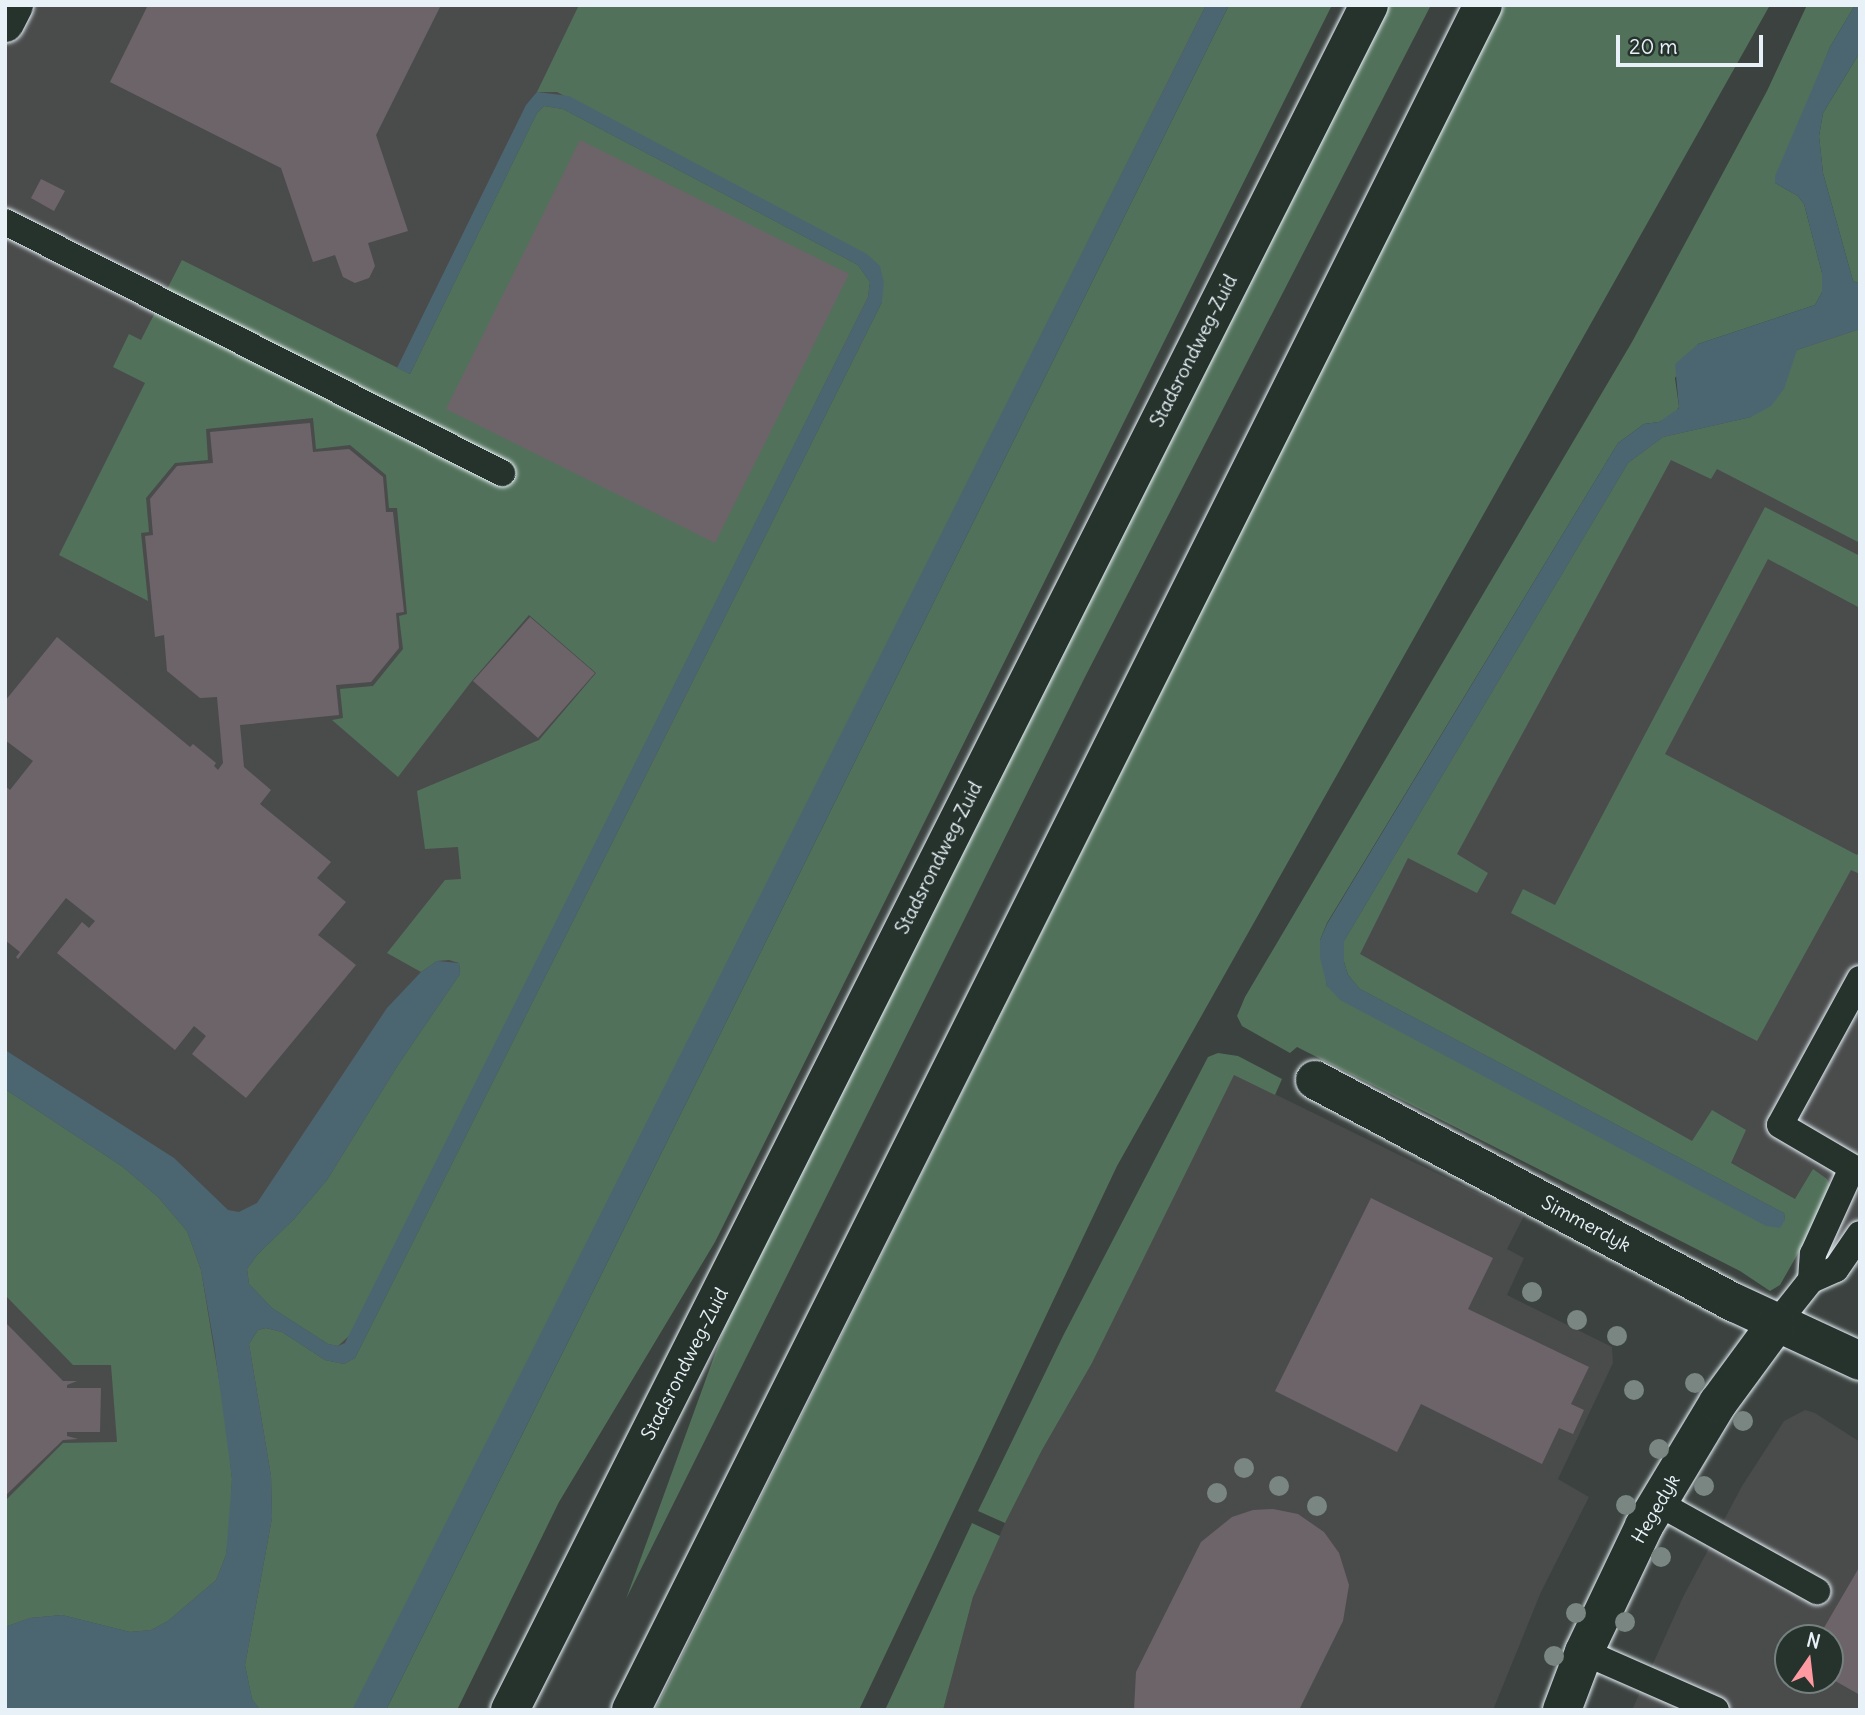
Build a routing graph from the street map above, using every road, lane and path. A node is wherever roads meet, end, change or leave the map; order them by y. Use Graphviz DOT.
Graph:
graph roads {
  1 [pos="14,5"];
  2 [pos="1368,5"];
  3 [pos="1483,5"];
  4 [pos="5,23"];
  5 [pos="5,222"];
  6 [pos="502,473"];
  7 [pos="1860,979"];
  8 [pos="1315,1080"];
  9 [pos="1856,1170"];
  10 [pos="1860,1234"];
  11 [pos="1811,1280"];
  12 [pos="1776,1324"];
  13 [pos="1860,1361"];
  14 [pos="1658,1503"];
  15 [pos="1817,1591"];
  16 [pos="1584,1652"];
  17 [pos="510,1710"];
  18 [pos="631,1710"];
  19 [pos="1562,1710"];
  20 [pos="1716,1710"];
  1 -- 4 [label="main road"];
  2 -- 17 [label="main road, Stadsrondweg-Zuid"];
  3 -- 18 [label="main road"];
  5 -- 6 [label="lane"];
  7 -- 9 [label="lane"];
  8 -- 12 [label="main road, Simmerdyk"];
  9 -- 11 [label="lane"];
  10 -- 11 [label="lane"];
  11 -- 12 [label="lane"];
  12 -- 13 [label="main road, Simmerdyk"];
  12 -- 14 [label="main road, Hegedyk"];
  14 -- 15 [label="lane"];
  14 -- 16 [label="main road, Hegedyk"];
  16 -- 19 [label="main road, Hegedyk"];
  16 -- 20 [label="lane"];
}
